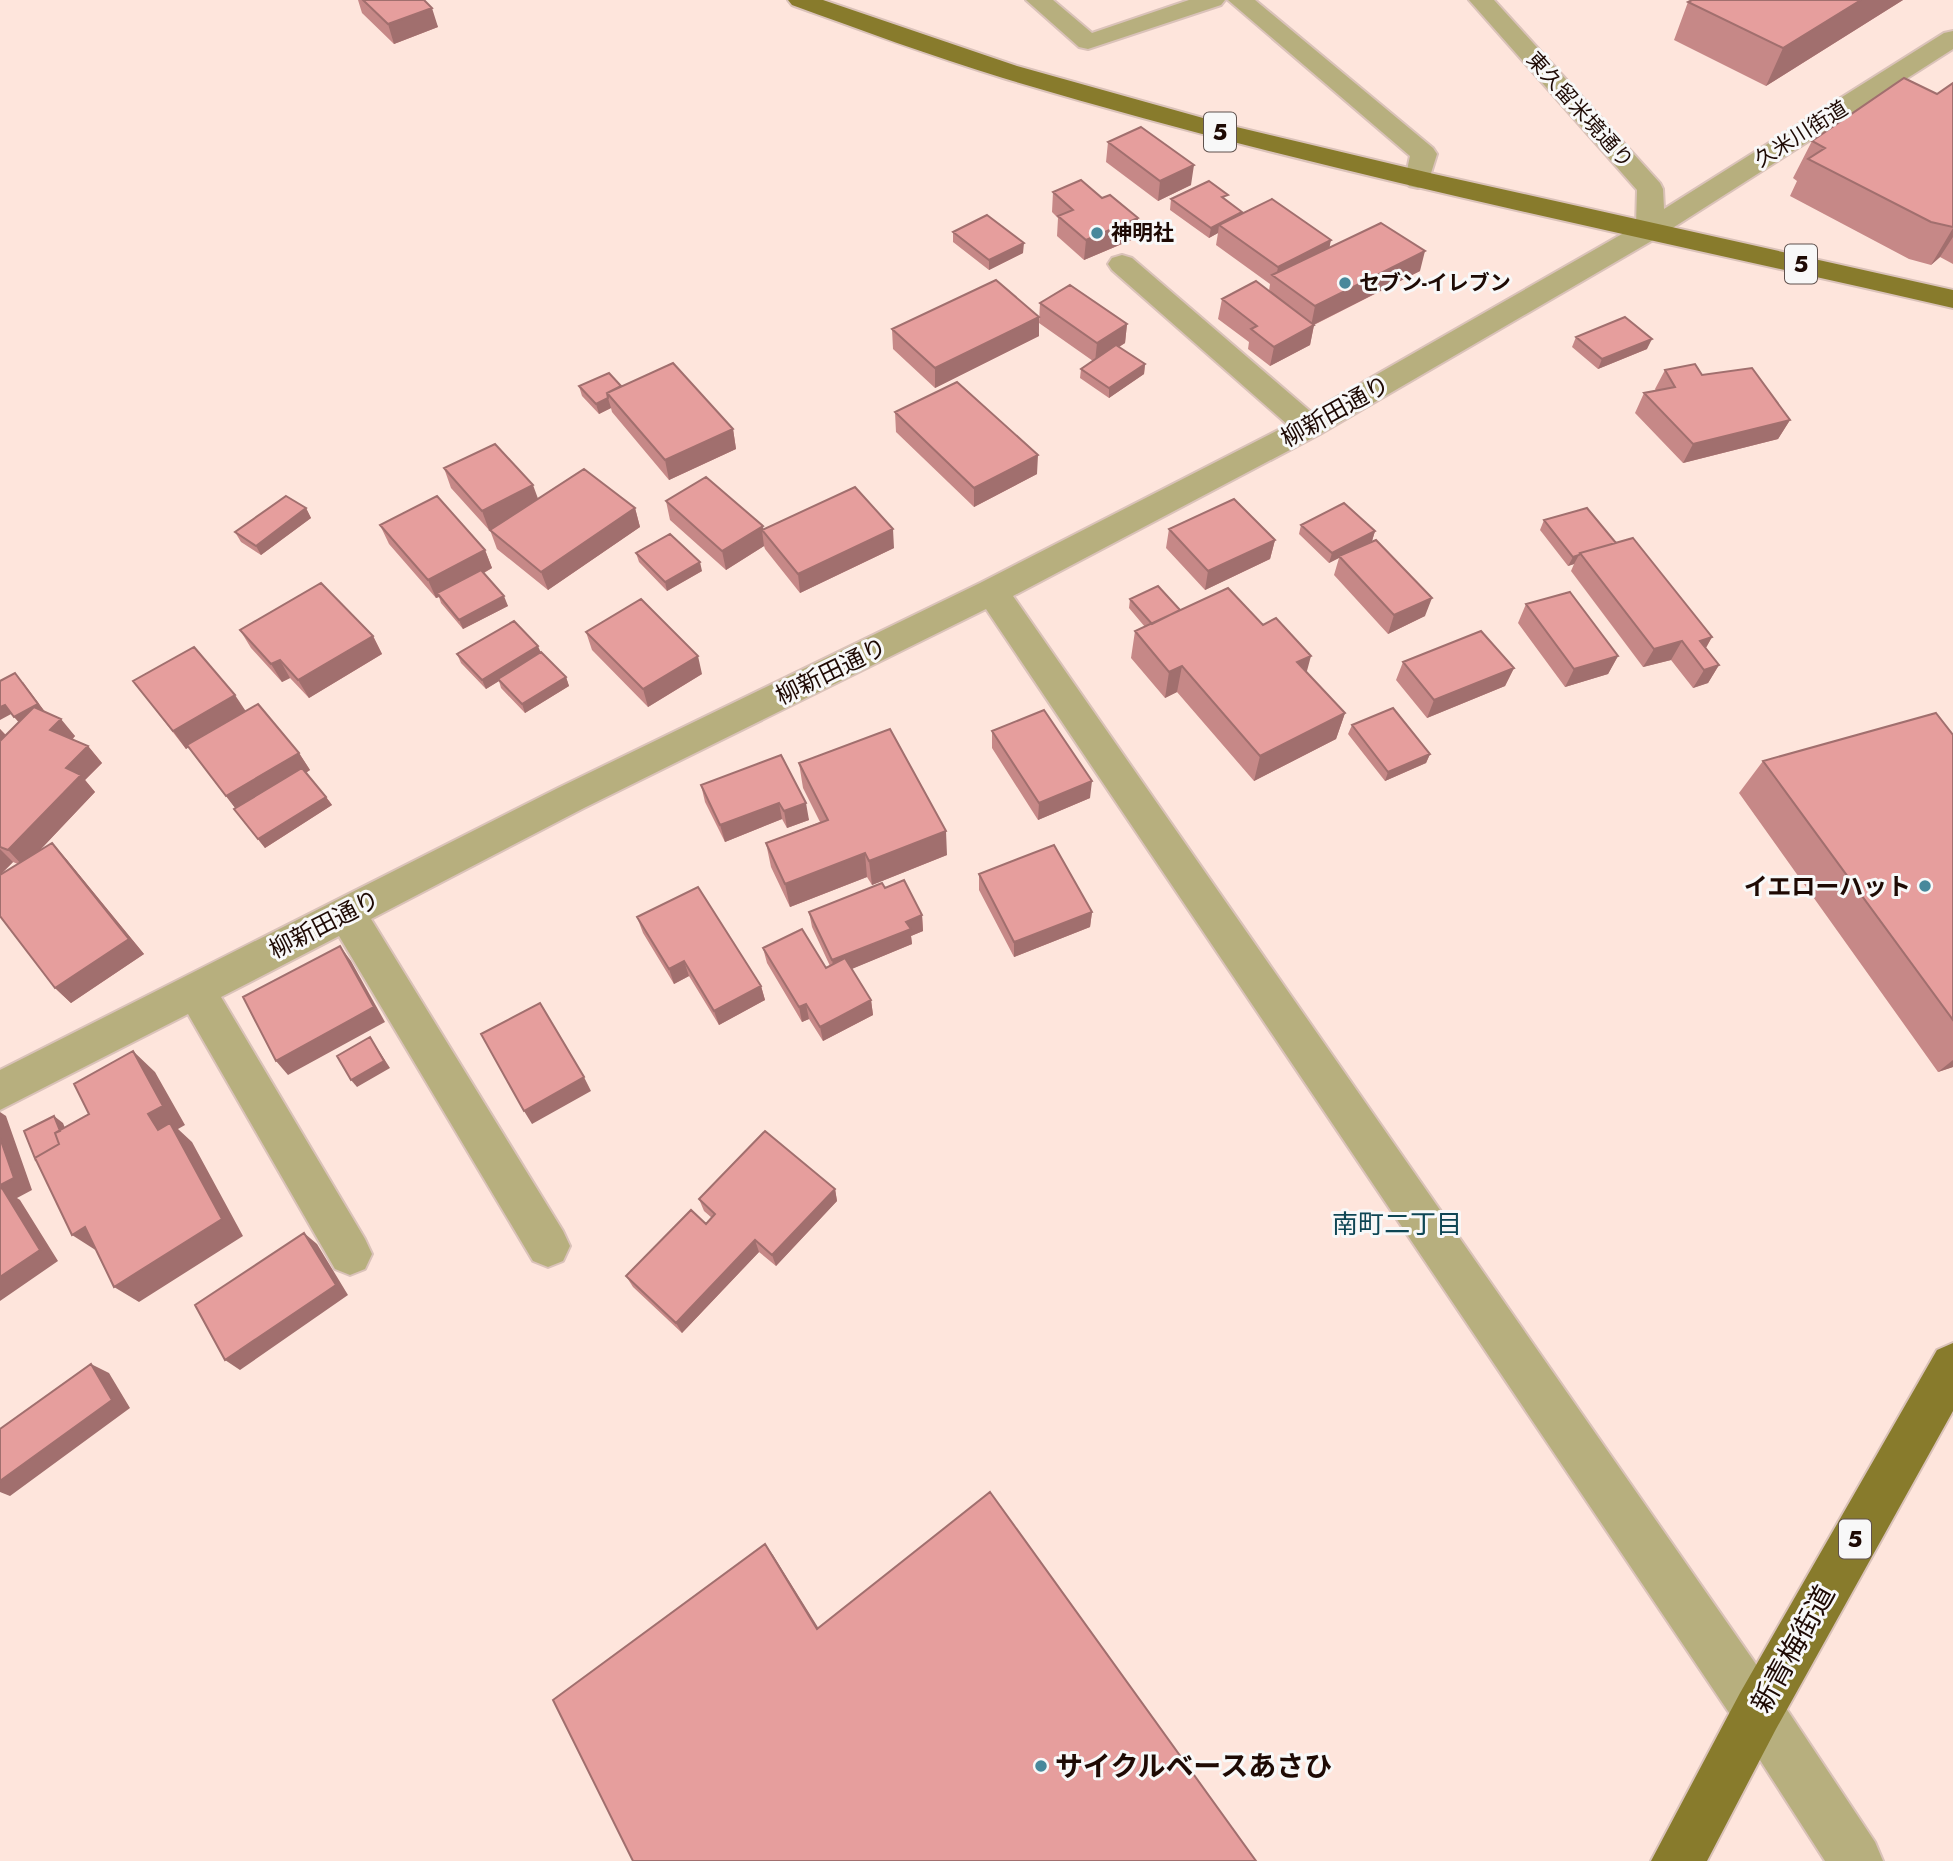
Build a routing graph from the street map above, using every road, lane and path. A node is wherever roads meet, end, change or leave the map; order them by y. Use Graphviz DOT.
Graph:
graph roads {
  1 [pos="800,0"];
  2 [pos="1038,0"];
  3 [pos="1240,0"];
  4 [pos="1482,0"];
  5 [pos="1200,2"];
  6 [pos="1953,38"];
  7 [pos="1418,180"];
  8 [pos="1650,230"];
  9 [pos="1122,264"];
  10 [pos="1953,299"];
  11 [pos="1309,427"];
  12 [pos="992,592"];
  13 [pos="346,913"];
  14 [pos="195,990"];
  15 [pos="0,1091"];
  16 [pos="548,1246"];
  17 [pos="350,1254"];
  18 [pos="1953,1366"];
  19 [pos="1758,1711"];
  20 [pos="1678,1861"];
  21 [pos="1856,1861"];
  1 -- 7 [label="main road, 5"];
  2 -- 5 [label="street"];
  3 -- 7 [label="street"];
  4 -- 8 [label="street, 東久留米境通り"];
  6 -- 8 [label="street, 久米川街道"];
  7 -- 8 [label="main road, 5"];
  8 -- 10 [label="main road, 5"];
  8 -- 11 [label="street, 柳新田通り"];
  9 -- 11 [label="street"];
  11 -- 12 [label="street, 柳新田通り"];
  12 -- 13 [label="street, 柳新田通り"];
  12 -- 19 [label="street"];
  13 -- 14 [label="street, 柳新田通り"];
  13 -- 16 [label="street"];
  14 -- 15 [label="street, 柳新田通り"];
  14 -- 17 [label="street"];
  18 -- 19 [label="main road, 新青梅街道 / 5"];
  19 -- 20 [label="main road, 新青梅街道 / 5"];
  19 -- 21 [label="street"];
}
